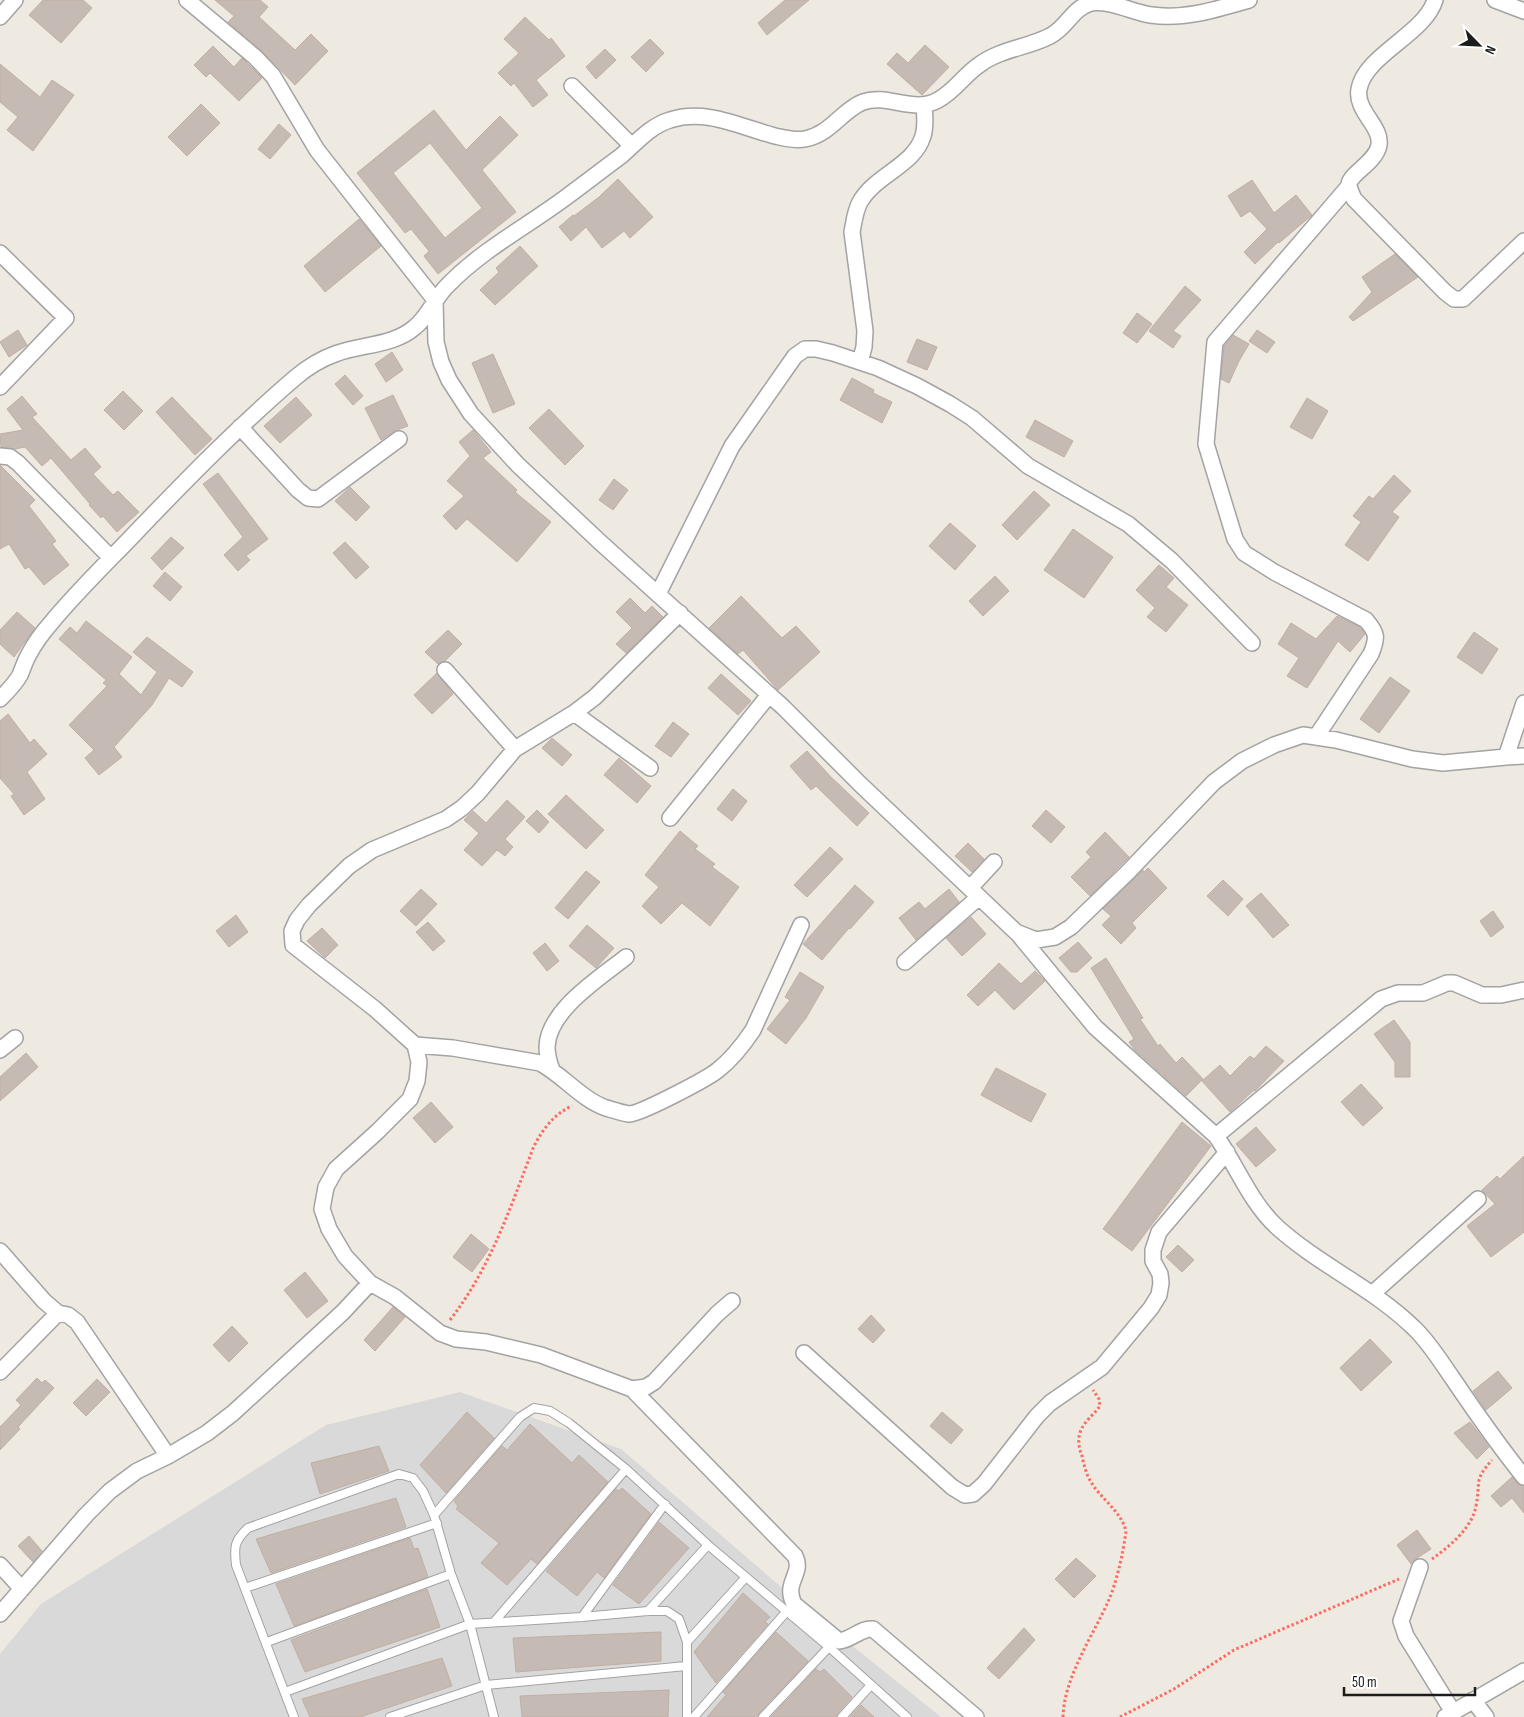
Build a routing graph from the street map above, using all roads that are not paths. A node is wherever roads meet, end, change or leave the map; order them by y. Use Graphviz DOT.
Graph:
graph roads {
  1 [pos="15,0"];
  2 [pos="187,0"];
  3 [pos="1249,0"];
  4 [pos="1435,0"];
  5 [pos="1495,0"];
  6 [pos="1091,1"];
  7 [pos="1524,11"];
  8 [pos="0,17"];
  9 [pos="572,86"];
  10 [pos="924,105"];
  11 [pos="632,146"];
  12 [pos="1349,186"];
  13 [pos="1524,241"];
  14 [pos="0,253"];
  15 [pos="435,300"];
  16 [pos="860,362"];
  17 [pos="0,387"];
  18 [pos="240,427"];
  19 [pos="399,439"];
  20 [pos="0,456"];
  21 [pos="110,557"];
  22 [pos="658,594"];
  23 [pos="680,613"];
  24 [pos="1252,643"];
  25 [pos="445,670"];
  26 [pos="769,694"];
  27 [pos="0,699"];
  28 [pos="1524,703"];
  29 [pos="574,713"];
  30 [pos="1316,737"];
  31 [pos="515,749"];
  32 [pos="1506,756"];
  33 [pos="1524,756"];
  34 [pos="650,768"];
  35 [pos="670,818"];
  36 [pos="994,862"];
  37 [pos="974,892"];
  38 [pos="801,925"];
  39 [pos="1016,932"];
  40 [pos="626,957"];
  41 [pos="905,962"];
  42 [pos="1524,990"];
  43 [pos="15,1038"];
  44 [pos="415,1045"];
  45 [pos="0,1050"];
  46 [pos="552,1070"];
  47 [pos="1216,1136"];
  48 [pos="1227,1152"];
  49 [pos="1478,1199"];
  50 [pos="0,1251"];
  51 [pos="370,1282"];
  52 [pos="1372,1294"];
  53 [pos="732,1301"];
  54 [pos="58,1313"];
  55 [pos="804,1353"];
  56 [pos="0,1372"];
  57 [pos="632,1389"];
  58 [pos="168,1456"];
  59 [pos="626,1469"];
  60 [pos="1524,1478"];
  61 [pos="665,1504"];
  62 [pos="435,1519"];
  63 [pos="708,1544"];
  64 [pos="0,1565"];
  65 [pos="1420,1567"];
  66 [pos="451,1574"];
  67 [pos="746,1577"];
  68 [pos="246,1588"];
  69 [pos="22,1589"];
  70 [pos="648,1611"];
  71 [pos="787,1611"];
  72 [pos="0,1614"];
  73 [pos="582,1617"];
  74 [pos="494,1622"];
  75 [pos="470,1624"];
  76 [pos="267,1642"];
  77 [pos="687,1642"];
  78 [pos="829,1647"];
  79 [pos="686,1666"];
  80 [pos="1524,1671"];
  81 [pos="486,1685"];
  82 [pos="871,1685"];
  83 [pos="285,1692"];
  84 [pos="1473,1700"];
  85 [pos="1449,1714"];
  86 [pos="294,1717"];
  87 [pos="390,1717"];
  88 [pos="494,1717"];
  89 [pos="687,1717"];
  90 [pos="694,1717"];
  91 [pos="763,1717"];
  92 [pos="842,1717"];
  93 [pos="907,1717"];
  94 [pos="976,1717"];
  95 [pos="1486,1717"];
  1 -- 8 [label="street"];
  2 -- 15 [label="street"];
  3 -- 6 [label="street"];
  4 -- 12 [label="street"];
  5 -- 7 [label="street"];
  6 -- 10 [label="street"];
  9 -- 11 [label="street"];
  10 -- 11 [label="street"];
  10 -- 16 [label="street"];
  11 -- 15 [label="street"];
  12 -- 13 [label="street"];
  12 -- 30 [label="street"];
  14 -- 17 [label="street"];
  15 -- 18 [label="street"];
  15 -- 22 [label="street"];
  16 -- 22 [label="street"];
  16 -- 24 [label="street"];
  18 -- 19 [label="street"];
  18 -- 21 [label="street"];
  20 -- 21 [label="street"];
  21 -- 27 [label="street"];
  22 -- 23 [label="street"];
  23 -- 26 [label="street"];
  23 -- 29 [label="street"];
  25 -- 31 [label="street"];
  26 -- 35 [label="street"];
  26 -- 37 [label="street"];
  28 -- 32 [label="street"];
  29 -- 31 [label="street"];
  29 -- 34 [label="street"];
  30 -- 32 [label="street"];
  30 -- 39 [label="street"];
  31 -- 44 [label="street"];
  32 -- 33 [label="street"];
  36 -- 37 [label="street"];
  37 -- 39 [label="street"];
  37 -- 41 [label="street"];
  38 -- 46 [label="street"];
  39 -- 47 [label="street"];
  40 -- 46 [label="street"];
  42 -- 47 [label="street"];
  43 -- 45 [label="street"];
  44 -- 46 [label="street"];
  44 -- 51 [label="street"];
  47 -- 48 [label="street"];
  48 -- 52 [label="street"];
  48 -- 55 [label="street"];
  49 -- 52 [label="street"];
  50 -- 54 [label="street"];
  51 -- 57 [label="street"];
  51 -- 58 [label="street"];
  52 -- 60 [label="street"];
  53 -- 57 [label="street"];
  54 -- 56 [label="street"];
  54 -- 58 [label="street"];
  57 -- 94 [label="street"];
  58 -- 69 [label="street"];
  59 -- 61 [label="lane"];
  59 -- 62 [label="lane"];
  59 -- 74 [label="lane"];
  61 -- 63 [label="lane"];
  61 -- 73 [label="lane"];
  62 -- 66 [label="lane"];
  62 -- 68 [label="lane"];
  62 -- 68 [label="lane"];
  63 -- 67 [label="lane"];
  63 -- 70 [label="lane"];
  64 -- 69 [label="street"];
  65 -- 85 [label="street"];
  66 -- 75 [label="lane"];
  66 -- 76 [label="lane"];
  67 -- 71 [label="lane"];
  67 -- 77 [label="lane"];
  68 -- 76 [label="lane"];
  69 -- 72 [label="street"];
  70 -- 73 [label="lane"];
  70 -- 77 [label="lane"];
  71 -- 78 [label="lane"];
  71 -- 90 [label="lane"];
  73 -- 74 [label="lane"];
  74 -- 75 [label="lane"];
  75 -- 81 [label="lane"];
  75 -- 83 [label="lane"];
  76 -- 83 [label="lane"];
  77 -- 79 [label="lane"];
  78 -- 82 [label="lane"];
  78 -- 91 [label="lane"];
  79 -- 81 [label="lane"];
  79 -- 89 [label="lane"];
  80 -- 84 [label="street"];
  81 -- 87 [label="lane"];
  81 -- 88 [label="lane"];
  82 -- 92 [label="lane"];
  82 -- 93 [label="lane"];
  83 -- 86 [label="lane"];
  84 -- 85 [label="street"];
  84 -- 95 [label="street"];
}
